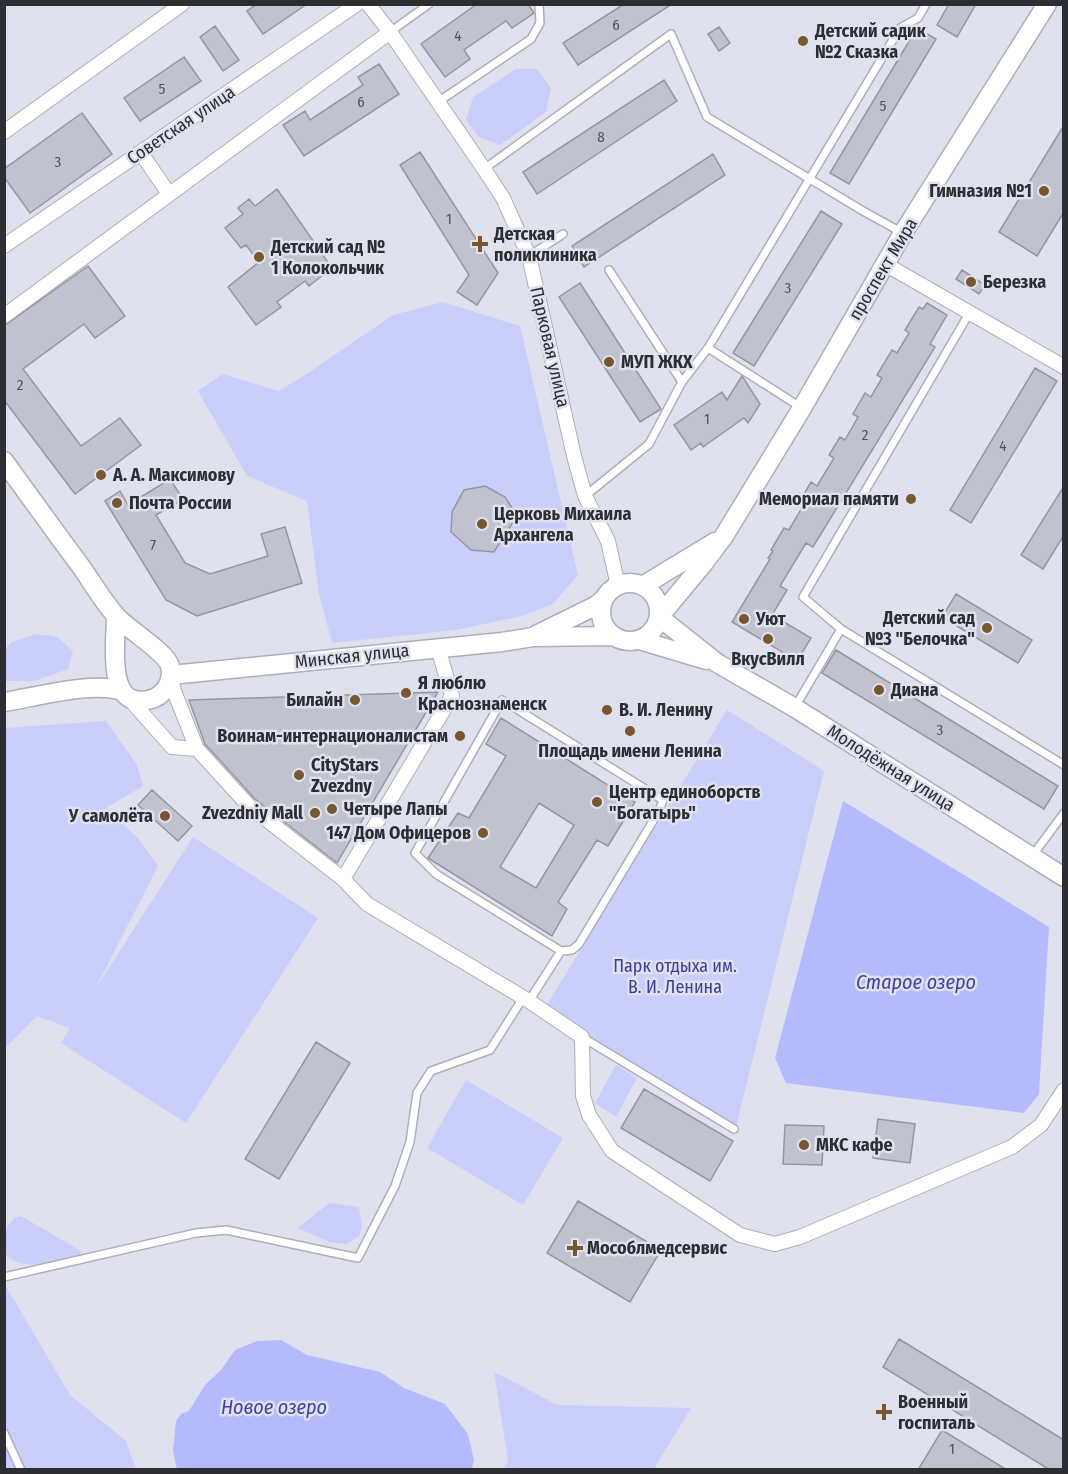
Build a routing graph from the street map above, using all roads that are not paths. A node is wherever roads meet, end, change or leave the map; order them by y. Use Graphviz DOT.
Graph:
graph roads {
  1 [pos="182,4"];
  2 [pos="357,4"];
  3 [pos="368,4"];
  4 [pos="429,4"];
  5 [pos="540,4"];
  6 [pos="926,4"];
  7 [pos="1047,4"];
  8 [pos="390,32"];
  9 [pos="438,102"];
  10 [pos="4,132"];
  11 [pos="141,153"];
  12 [pos="484,169"];
  13 [pos="810,180"];
  14 [pos="169,194"];
  15 [pos="903,233"];
  16 [pos="563,234"];
  17 [pos="4,246"];
  18 [pos="529,256"];
  19 [pos="885,264"];
  20 [pos="609,270"];
  21 [pos="970,312"];
  22 [pos="4,316"];
  23 [pos="708,348"];
  24 [pos="1064,367"];
  25 [pos="682,381"];
  26 [pos="802,408"];
  27 [pos="4,461"];
  28 [pos="585,496"];
  29 [pos="724,536"];
  30 [pos="644,585"];
  31 [pos="618,586"];
  32 [pos="603,600"];
  33 [pos="116,616"];
  34 [pos="659,617"];
  35 [pos="841,629"];
  36 [pos="614,636"];
  37 [pos="533,637"];
  38 [pos="639,640"];
  39 [pos="152,647"];
  40 [pos="438,648"];
  41 [pos="717,663"];
  42 [pos="171,675"];
  43 [pos="120,683"];
  44 [pos="4,702"];
  45 [pos="795,708"];
  46 [pos="197,749"];
  47 [pos="1064,765"];
  48 [pos="1064,813"];
  49 [pos="1032,856"];
  50 [pos="1064,877"];
  51 [pos="343,879"];
  52 [pos="561,951"];
  53 [pos="526,1000"];
  54 [pos="582,1037"];
  55 [pos="1064,1090"];
  56 [pos="734,1129"];
  57 [pos="4,1277"];
  58 [pos="4,1434"];
  59 [pos="21,1470"];
  1 -- 10 [label="street"];
  2 -- 11 [label="street, Советская улица"];
  3 -- 8 [label="street, Парковая улица"];
  4 -- 8 [label="lane"];
  5 -- 9 [label="lane"];
  6 -- 13 [label="lane"];
  7 -- 15 [label="street, проспект Мира"];
  8 -- 9 [label="street, Парковая улица"];
  8 -- 14 [label="street"];
  9 -- 12 [label="street, Парковая улица"];
  11 -- 14 [label="street"];
  11 -- 17 [label="street, Советская улица"];
  12 -- 13 [label="lane"];
  12 -- 18 [label="street, Парковая улица"];
  13 -- 15 [label="lane"];
  13 -- 23 [label="lane"];
  14 -- 22 [label="street"];
  15 -- 19 [label="street, проспект Мира"];
  16 -- 18 [label="lane"];
  18 -- 28 [label="street, Парковая улица"];
  19 -- 21 [label="street"];
  19 -- 26 [label="street, проспект Мира"];
  20 -- 25 [label="lane"];
  21 -- 24 [label="street"];
  21 -- 35 [label="lane"];
  23 -- 25 [label="lane"];
  23 -- 26 [label="lane"];
  25 -- 28 [label="lane"];
  26 -- 29 [label="street, проспект Мира"];
  27 -- 33 [label="street"];
  28 -- 31 [label="street, Парковая улица"];
  29 -- 30 [label="street, проспект Мира"];
  29 -- 34 [label="street, проспект Мира"];
  30 -- 31 [label="street"];
  30 -- 34 [label="street"];
  31 -- 32 [label="street"];
  32 -- 36 [label="street"];
  32 -- 37 [label="street, Минская улица"];
  33 -- 39 [label="street"];
  33 -- 43 [label="street"];
  34 -- 38 [label="street"];
  34 -- 41 [label="street, Молодёжная улица"];
  35 -- 45 [label="lane"];
  35 -- 47 [label="lane"];
  36 -- 37 [label="street, Минская улица"];
  36 -- 38 [label="street"];
  37 -- 40 [label="street, Минская улица"];
  38 -- 41 [label="street, Молодёжная улица"];
  39 -- 42 [label="street"];
  39 -- 43 [label="street"];
  40 -- 42 [label="street, Минская улица"];
  40 -- 51 [label="street"];
  41 -- 45 [label="street, Молодёжная улица"];
  42 -- 43 [label="street"];
  42 -- 46 [label="street"];
  43 -- 44 [label="street"];
  43 -- 46 [label="street"];
  45 -- 49 [label="street, Молодёжная улица"];
  46 -- 51 [label="street"];
  48 -- 49 [label="lane"];
  49 -- 50 [label="street, Молодёжная улица"];
  51 -- 53 [label="street"];
  52 -- 52 [label="lane"];
  52 -- 53 [label="lane"];
  53 -- 54 [label="street"];
  53 -- 57 [label="lane"];
  54 -- 55 [label="street"];
  54 -- 56 [label="lane"];
  58 -- 59 [label="lane"];
}
